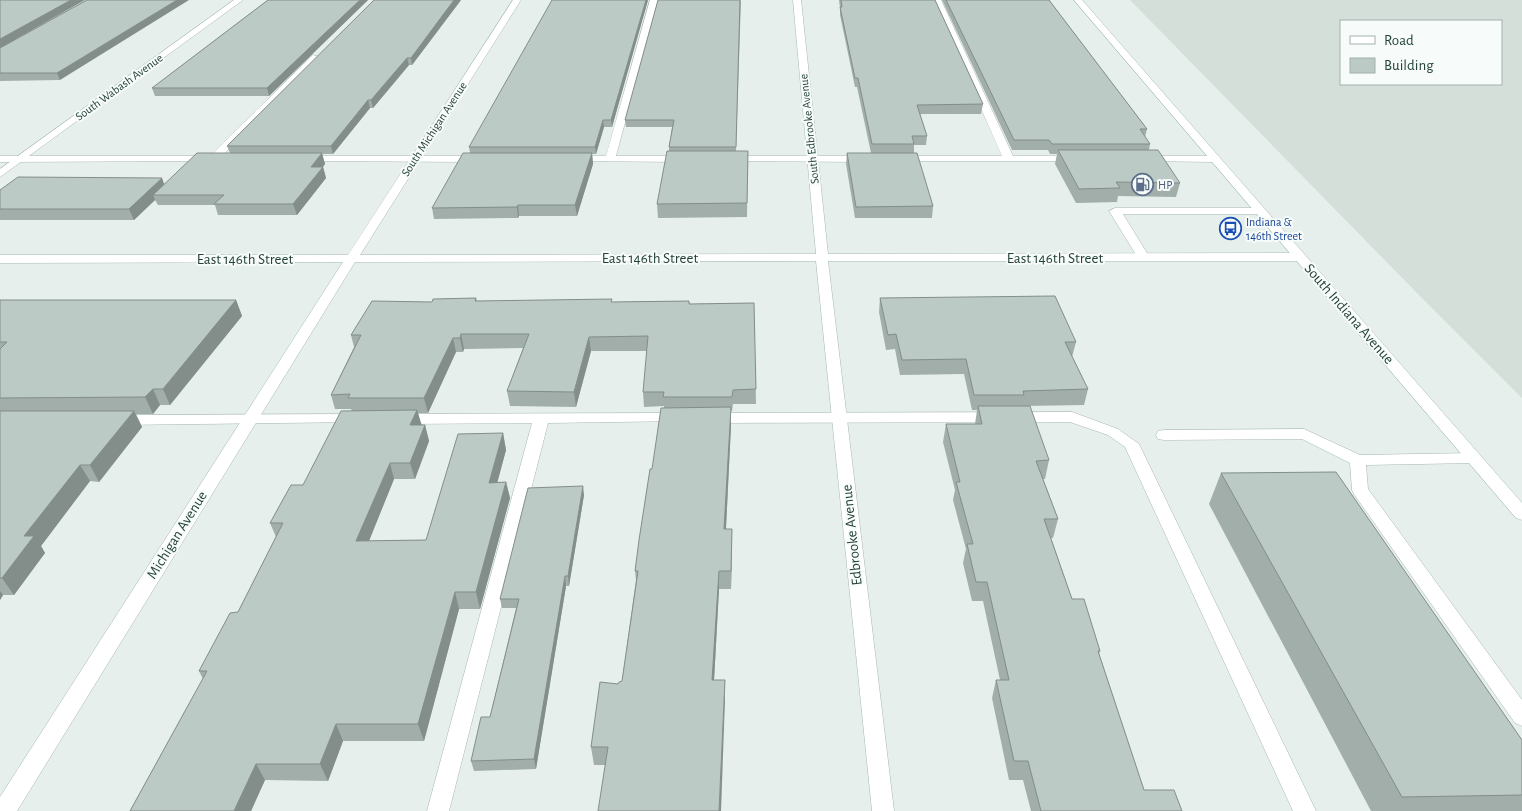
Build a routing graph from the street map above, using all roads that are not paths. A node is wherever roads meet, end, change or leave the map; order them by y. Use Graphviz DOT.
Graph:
graph roads {
  1 [pos="239,0"];
  2 [pos="517,0"];
  3 [pos="654,0"];
  4 [pos="797,0"];
  5 [pos="937,0"];
  6 [pos="1078,0"];
  7 [pos="321,53"];
  8 [pos="0,159"];
  9 [pos="20,159"];
  10 [pos="213,159"];
  11 [pos="232,159"];
  12 [pos="290,159"];
  13 [pos="415,159"];
  14 [pos="493,159"];
  15 [pos="561,159"];
  16 [pos="610,159"];
  17 [pos="697,159"];
  18 [pos="716,159"];
  19 [pos="812,159"];
  20 [pos="1009,159"];
  21 [pos="1088,159"];
  22 [pos="1136,159"];
  23 [pos="1215,159"];
  24 [pos="0,174"];
  25 [pos="1260,211"];
  26 [pos="1300,257"];
  27 [pos="822,258"];
  28 [pos="1144,258"];
  29 [pos="351,259"];
  30 [pos="0,260"];
  31 [pos="839,418"];
  32 [pos="541,419"];
  33 [pos="110,420"];
  34 [pos="250,420"];
  35 [pos="1164,435"];
  36 [pos="1474,458"];
  37 [pos="1358,460"];
  38 [pos="1522,514"];
  39 [pos="1522,718"];
  40 [pos="4,811"];
  41 [pos="438,811"];
  42 [pos="883,811"];
  43 [pos="1305,811"];
  1 -- 9 [label="street, South Wabash Avenue"];
  2 -- 13 [label="street, South Michigan Avenue"];
  3 -- 16 [label="street"];
  4 -- 19 [label="street, South Edbrooke Avenue"];
  5 -- 20 [label="street"];
  6 -- 23 [label="street, South Indiana Avenue"];
  7 -- 10 [label="street"];
  8 -- 9 [label="street"];
  9 -- 10 [label="street"];
  9 -- 24 [label="street, South Wabash Avenue"];
  10 -- 11 [label="street"];
  12 -- 13 [label="street"];
  13 -- 14 [label="street"];
  13 -- 29 [label="street, South Michigan Avenue"];
  15 -- 16 [label="street"];
  16 -- 17 [label="street"];
  18 -- 19 [label="street"];
  19 -- 20 [label="street"];
  19 -- 27 [label="street, South Edbrooke Avenue"];
  20 -- 21 [label="street"];
  22 -- 23 [label="street"];
  23 -- 25 [label="street, South Indiana Avenue"];
  25 -- 26 [label="street, South Indiana Avenue"];
  25 -- 28 [label="street"];
  26 -- 28 [label="street, East 146th Street"];
  26 -- 36 [label="street, South Indiana Avenue"];
  27 -- 28 [label="street, East 146th Street"];
  27 -- 29 [label="street, East 146th Street"];
  27 -- 31 [label="street, Edbrooke Avenue"];
  29 -- 30 [label="street, East 146th Street"];
  29 -- 34 [label="street, Michigan Avenue"];
  31 -- 32 [label="street"];
  31 -- 42 [label="street, Edbrooke Avenue"];
  31 -- 43 [label="street"];
  32 -- 34 [label="street"];
  32 -- 41 [label="street"];
  33 -- 34 [label="street"];
  34 -- 40 [label="street, Michigan Avenue"];
  35 -- 37 [label="street"];
  36 -- 37 [label="street"];
  36 -- 38 [label="street, South Indiana Avenue"];
  37 -- 39 [label="street"];
}
